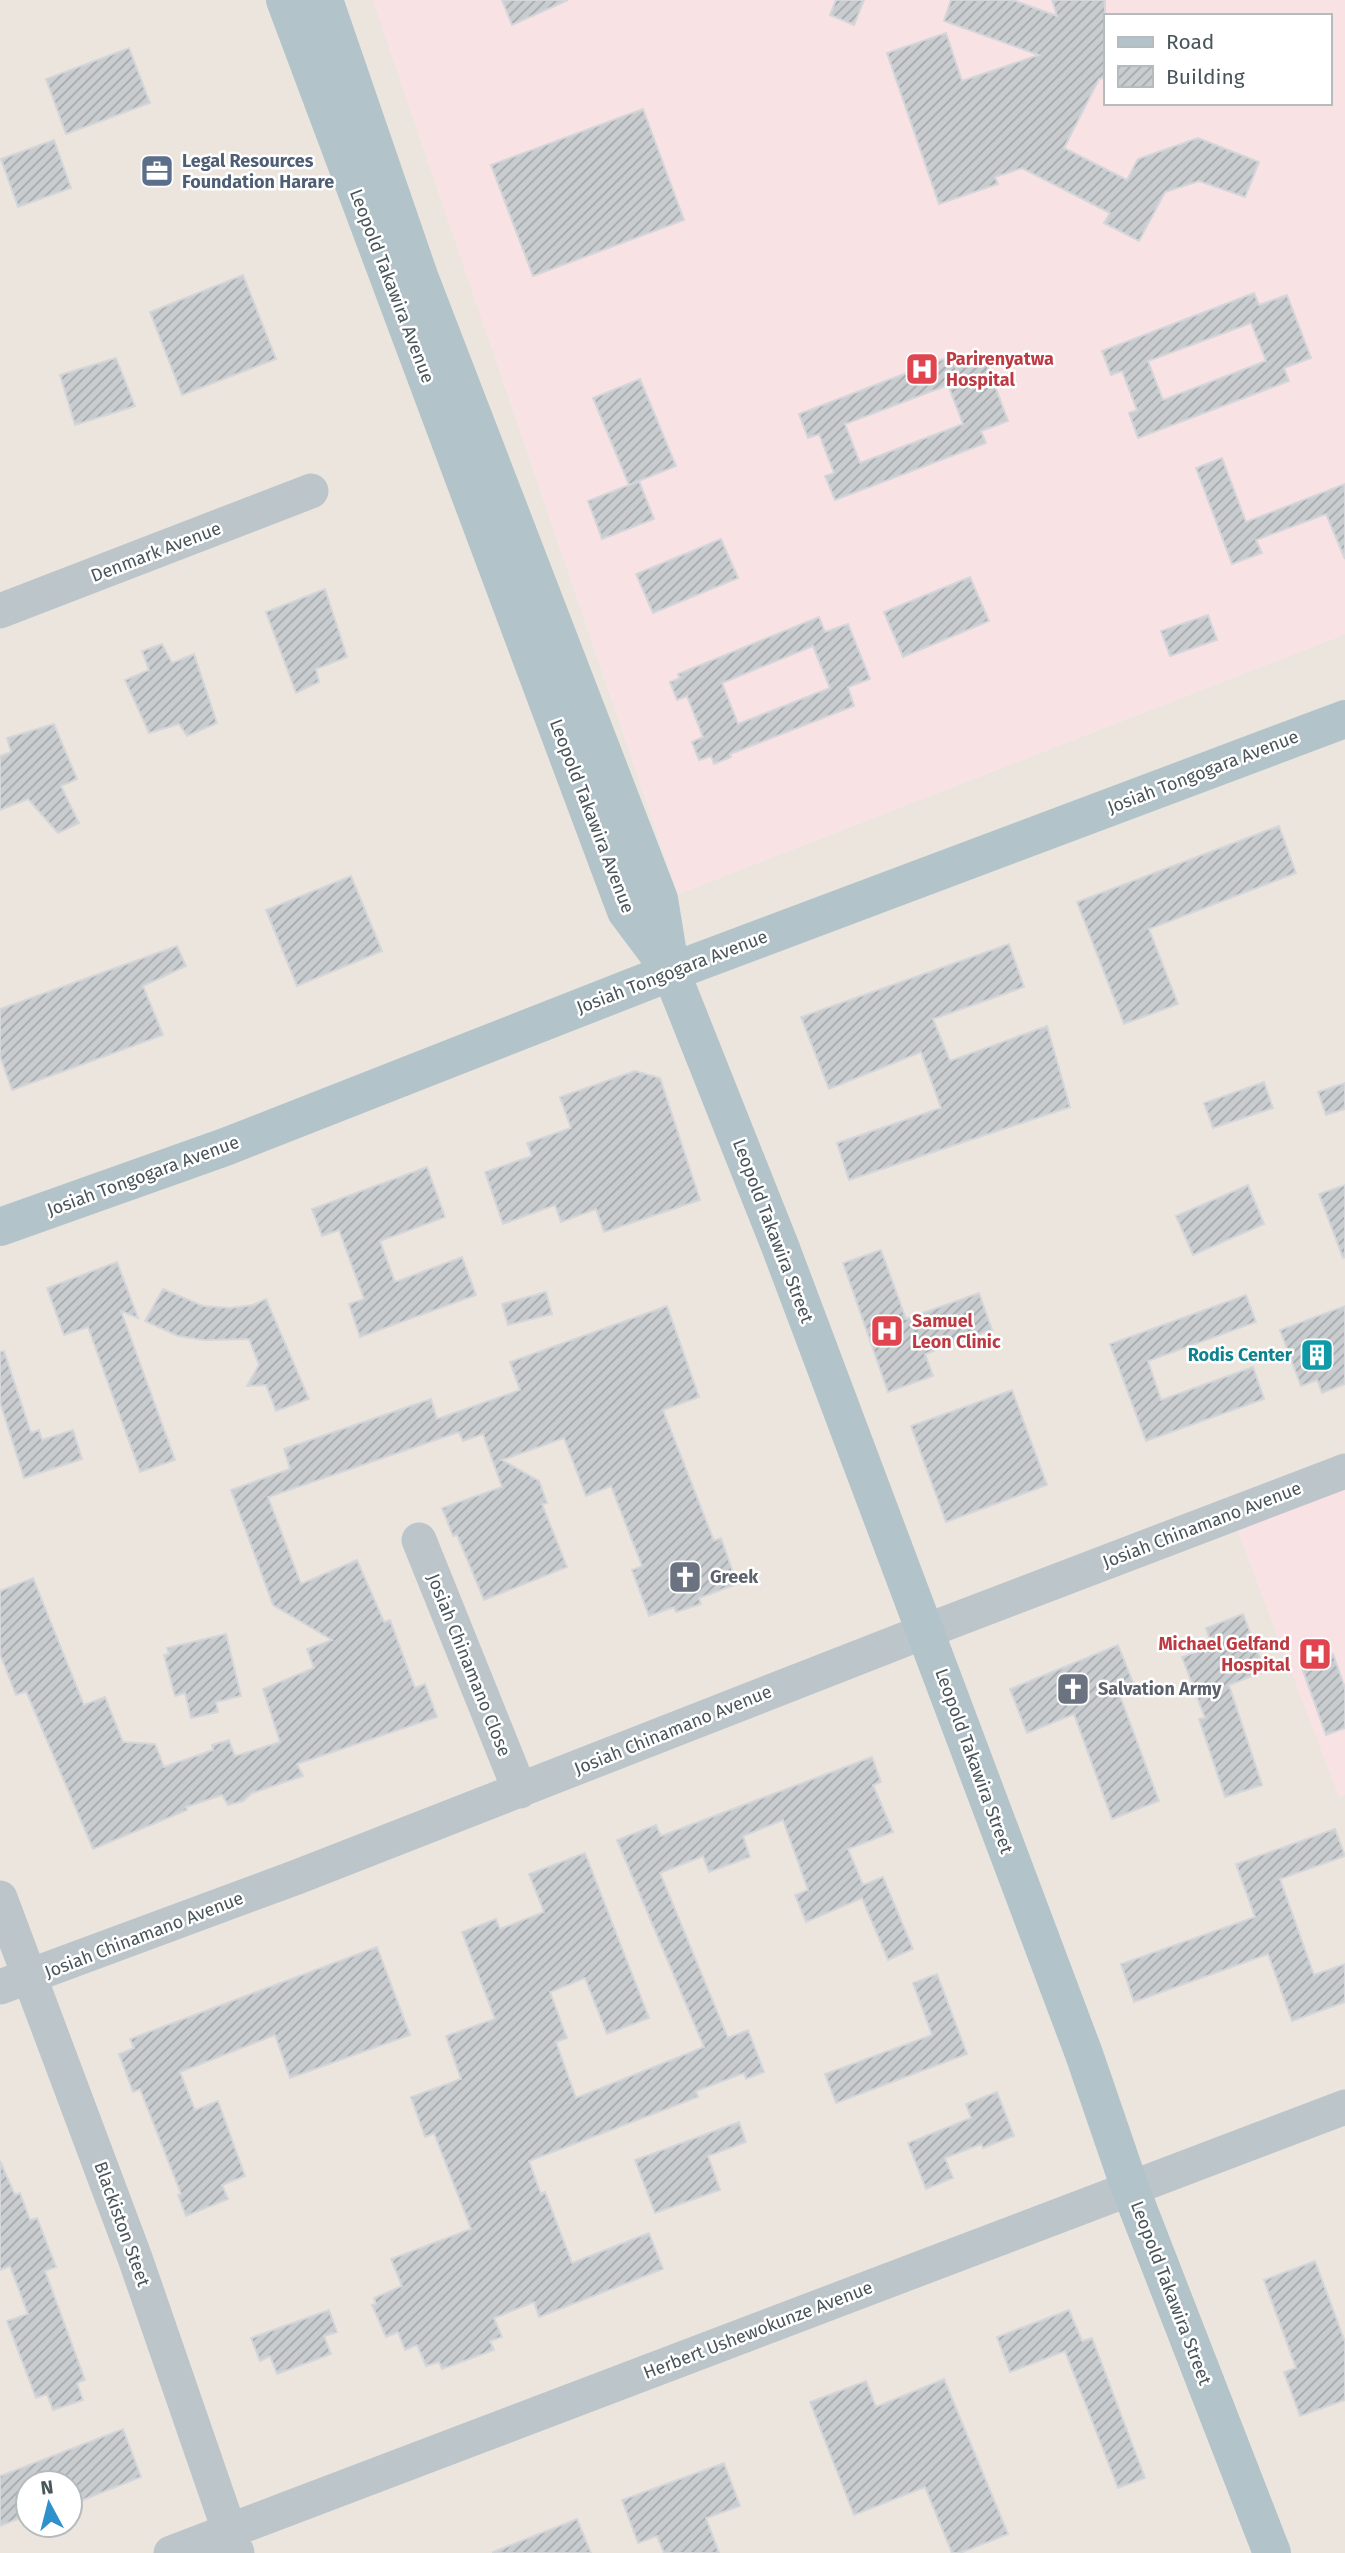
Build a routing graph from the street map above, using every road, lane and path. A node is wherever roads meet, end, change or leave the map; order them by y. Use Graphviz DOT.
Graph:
graph roads {
  1 [pos="285,0"];
  2 [pos="324,0"];
  3 [pos="311,491"];
  4 [pos="0,611"];
  5 [pos="1345,719"];
  6 [pos="671,972"];
  7 [pos="0,1227"];
  8 [pos="1345,1471"];
  9 [pos="419,1540"];
  10 [pos="926,1630"];
  11 [pos="520,1791"];
  12 [pos="0,1898"];
  13 [pos="15,1982"];
  14 [pos="1345,2107"];
  15 [pos="1130,2188"];
  16 [pos="232,2542"];
  17 [pos="171,2553"];
  18 [pos="1272,2553"];
  1 -- 6 [label="main road, Leopold Takawira Avenue"];
  2 -- 6 [label="main road, Leopold Takawira Avenue"];
  3 -- 4 [label="street, Denmark Avenue"];
  5 -- 6 [label="main road, Josiah Tongogara Avenue"];
  6 -- 7 [label="main road, Josiah Tongogara Avenue"];
  6 -- 10 [label="main road, Leopold Takawira Street"];
  8 -- 10 [label="street, Josiah Chinamano Avenue"];
  9 -- 11 [label="street, Josiah Chinamano Close"];
  10 -- 11 [label="street, Josiah Chinamano Avenue"];
  10 -- 15 [label="main road, Leopold Takawira Street"];
  11 -- 13 [label="street, Josiah Chinamano Avenue"];
  12 -- 13 [label="street, Blackiston Steet"];
  13 -- 16 [label="street, Blackiston Steet"];
  14 -- 15 [label="street, Herbert Ushewokunze Avenue"];
  15 -- 16 [label="street, Herbert Ushewokunze Avenue"];
  15 -- 18 [label="main road, Leopold Takawira Street"];
  16 -- 17 [label="street, Herbert Ushewokunze Avenue"];
}
